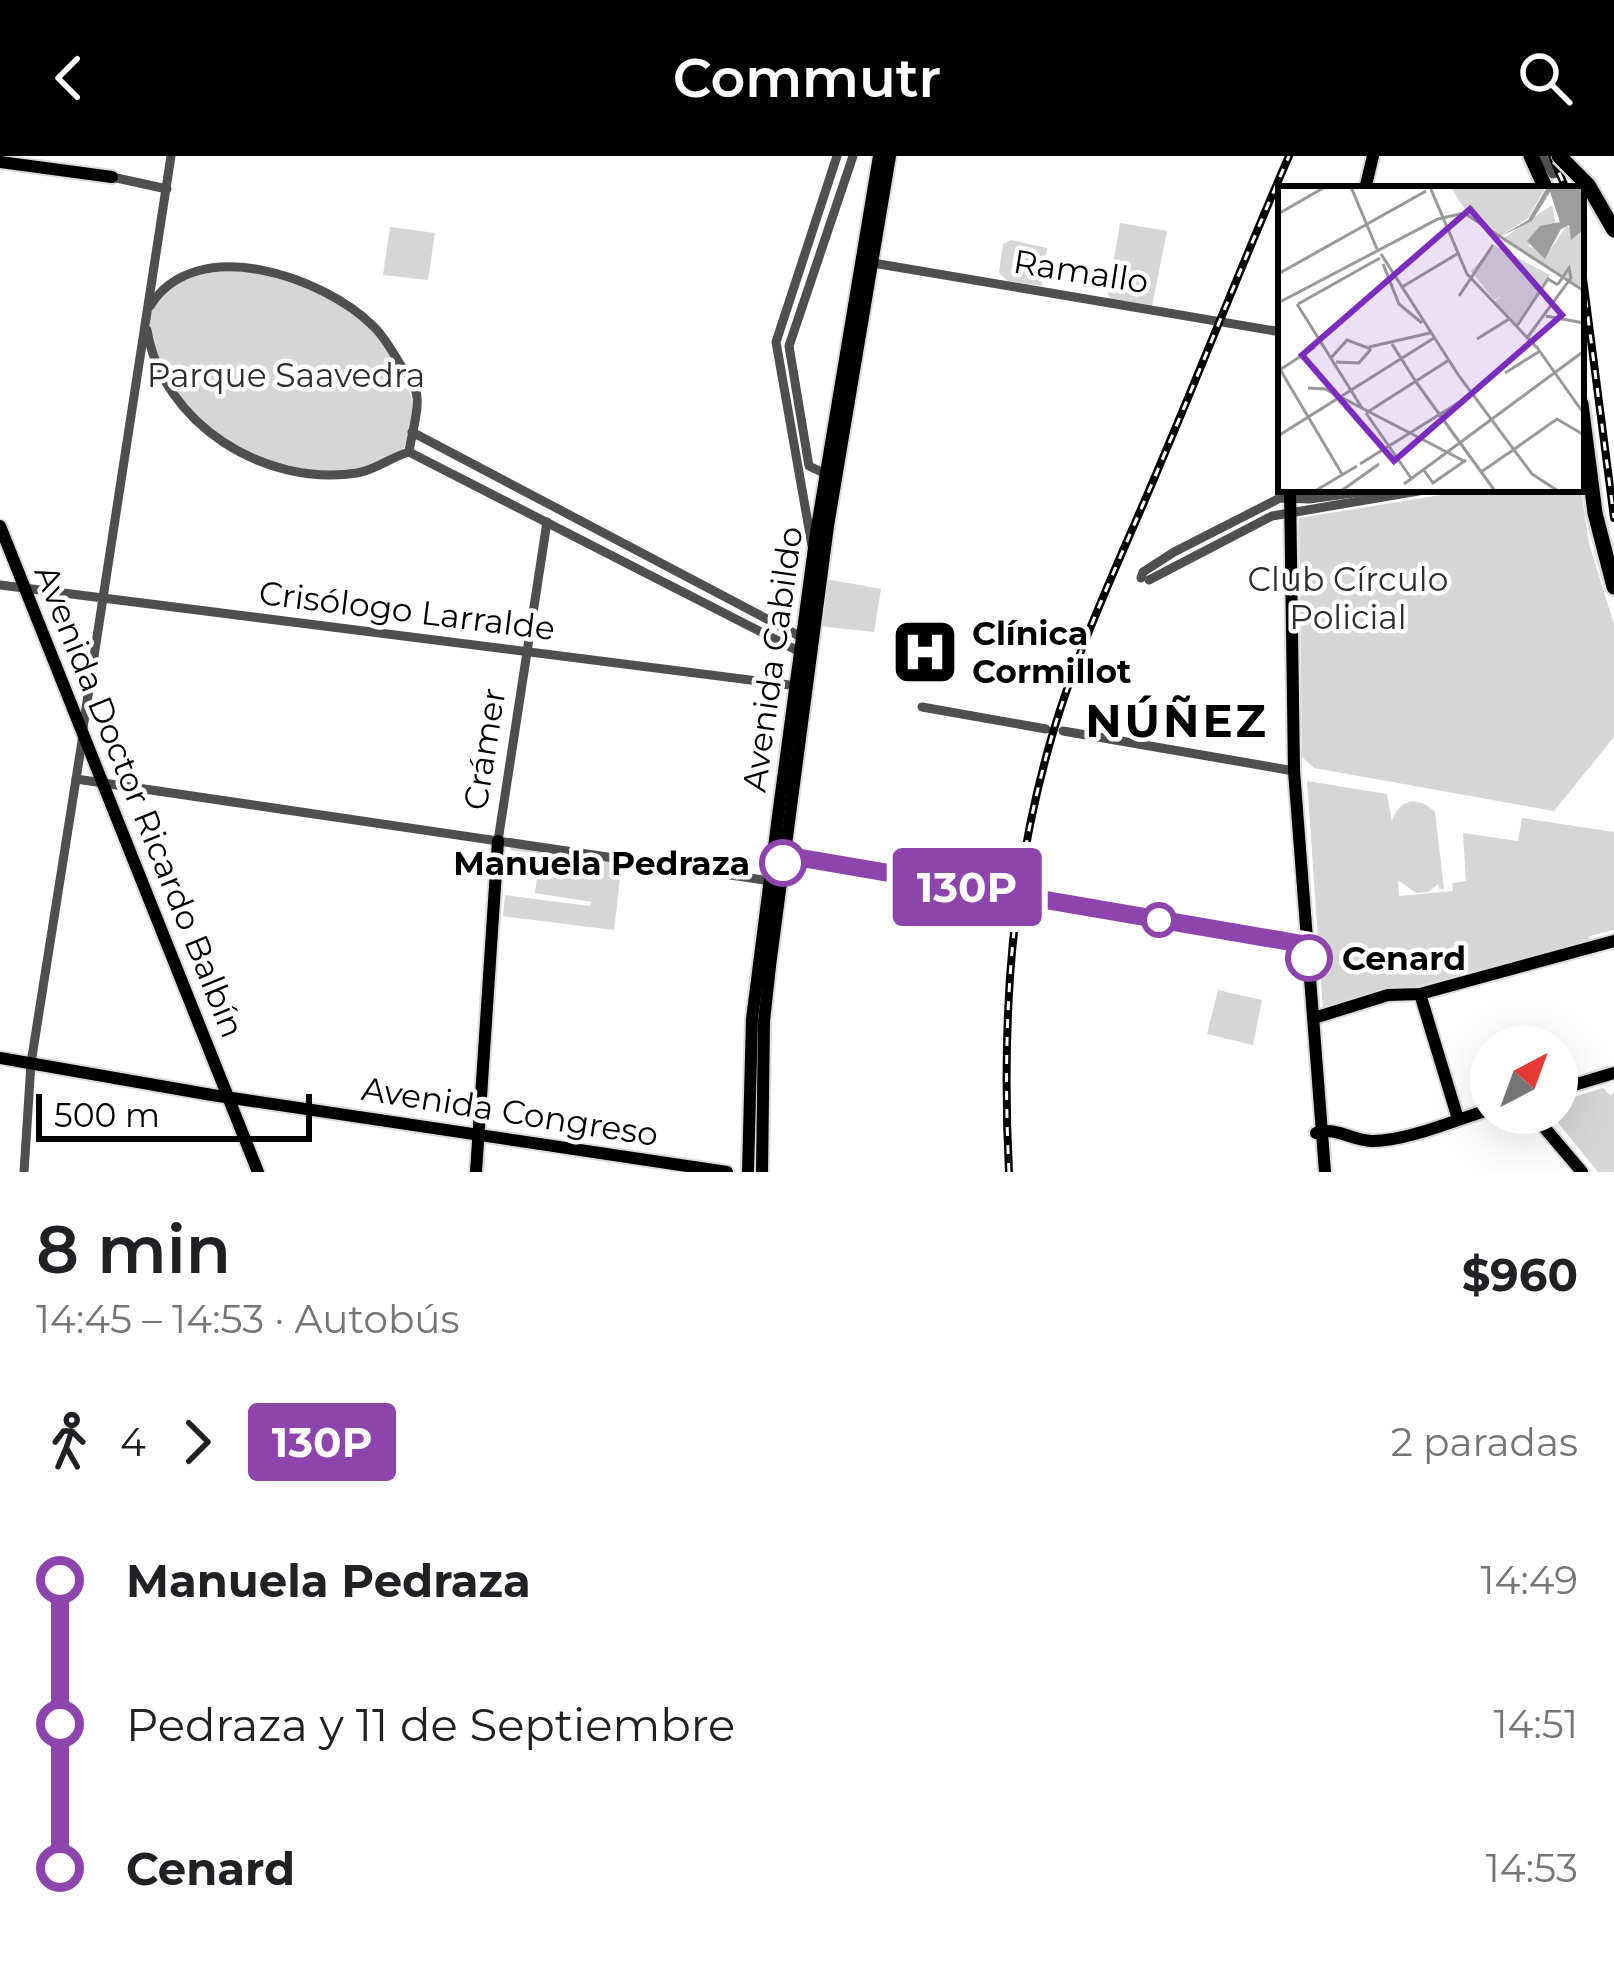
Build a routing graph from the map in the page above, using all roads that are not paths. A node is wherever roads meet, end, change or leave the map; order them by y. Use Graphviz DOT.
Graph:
graph roads {
  1 [pos="13,156"];
  2 [pos="171,156"];
  3 [pos="837,156"];
  4 [pos="853,156"];
  5 [pos="879,156"];
  6 [pos="890,156"];
  7 [pos="1373,156"];
  8 [pos="1549,159"];
  9 [pos="0,162"];
  10 [pos="112,177"];
  11 [pos="1366,186"];
  12 [pos="167,189"];
  13 [pos="1614,225"];
  14 [pos="873,263"];
  15 [pos="156,290"];
  16 [pos="147,326"];
  17 [pos="1278,331"];
  18 [pos="151,349"];
  19 [pos="140,354"];
  20 [pos="1584,427"];
  21 [pos="412,432"];
  22 [pos="409,452"];
  23 [pos="826,474"];
  24 [pos="1367,492"];
  25 [pos="1406,492"];
  26 [pos="1290,494"];
  27 [pos="1309,504"];
  28 [pos="1272,510"];
  29 [pos="1290,514"];
  30 [pos="547,522"];
  31 [pos="0,526"];
  32 [pos="0,541"];
  33 [pos="814,551"];
  34 [pos="1145,579"];
  35 [pos="0,585"];
  36 [pos="1614,587"];
  37 [pos="24,588"];
  38 [pos="103,598"];
  39 [pos="806,647"];
  40 [pos="526,653"];
  41 [pos="801,687"];
  42 [pos="922,707"];
  43 [pos="1046,729"];
  44 [pos="1063,731"];
  45 [pos="82,738"];
  46 [pos="1294,772"];
  47 [pos="76,779"];
  48 [pos="99,782"];
  49 [pos="498,841"];
  50 [pos="784,855"];
  51 [pos="776,880"];
  52 [pos="1006,894"];
  53 [pos="1035,899"];
  54 [pos="1614,941"];
  55 [pos="1308,945"];
  56 [pos="1420,994"];
  57 [pos="1314,1018"];
  58 [pos="0,1058"];
  59 [pos="31,1063"];
  60 [pos="1614,1073"];
  61 [pos="1316,1078"];
  62 [pos="1578,1084"];
  63 [pos="223,1093"];
  64 [pos="1321,1110"];
  65 [pos="1470,1115"];
  66 [pos="1458,1118"];
  67 [pos="1319,1132"];
  68 [pos="479,1134"];
  69 [pos="1551,1134"];
  70 [pos="1351,1142"];
  71 [pos="1322,1171"];
  72 [pos="24,1172"];
  73 [pos="258,1172"];
  74 [pos="476,1172"];
  75 [pos="727,1172"];
  76 [pos="748,1172"];
  77 [pos="762,1172"];
  78 [pos="1582,1172"];
  1 -- 10 [label="main road"];
  2 -- 12 [label="street"];
  3 -- 33 [label="street"];
  4 -- 23 [label="street"];
  5 -- 23 [label="main road, Avenida Cabildo"];
  6 -- 14 [label="main road, Avenida Cabildo"];
  7 -- 11 [label="main road"];
  8 -- 13 [label="highway, bridge"];
  9 -- 10 [label="main road"];
  10 -- 12 [label="street"];
  12 -- 15 [label="street"];
  14 -- 17 [label="street, Ramallo"];
  14 -- 39 [label="main road, Avenida Cabildo"];
  15 -- 16 [label="street"];
  15 -- 21 [label="street"];
  16 -- 18 [label="street"];
  16 -- 19 [label="street"];
  18 -- 19 [label="street"];
  18 -- 22 [label="street"];
  19 -- 38 [label="street"];
  20 -- 36 [label="highway"];
  21 -- 22 [label="street"];
  21 -- 39 [label="street"];
  22 -- 30 [label="street"];
  23 -- 33 [label="main road, Avenida Cabildo"];
  24 -- 27 [label="street"];
  25 -- 27 [label="street"];
  26 -- 27 [label="street"];
  26 -- 28 [label="street"];
  26 -- 29 [label="main road"];
  27 -- 29 [label="street"];
  28 -- 29 [label="street"];
  28 -- 34 [label="street"];
  29 -- 46 [label="main road"];
  30 -- 39 [label="street"];
  30 -- 40 [label="street, Crámer"];
  31 -- 37 [label="main road, Avenida Doctor Ricardo Balbín"];
  32 -- 37 [label="main road, Avenida Doctor Ricardo Balbín"];
  33 -- 39 [label="main road, Avenida Cabildo"];
  35 -- 37 [label="street, Crisólogo Larralde"];
  37 -- 38 [label="street, Crisólogo Larralde"];
  37 -- 45 [label="main road, Avenida Doctor Ricardo Balbín"];
  38 -- 40 [label="street, Crisólogo Larralde"];
  38 -- 45 [label="street"];
  39 -- 41 [label="main road, Avenida Cabildo"];
  40 -- 41 [label="street, Crisólogo Larralde"];
  40 -- 49 [label="street, Crámer"];
  41 -- 50 [label="main road, Avenida Cabildo"];
  41 -- 51 [label="main road, Avenida Cabildo"];
  42 -- 43 [label="street"];
  44 -- 46 [label="street"];
  45 -- 47 [label="street"];
  45 -- 48 [label="main road, Avenida Doctor Ricardo Balbín"];
  46 -- 55 [label="main road"];
  47 -- 48 [label="street"];
  47 -- 59 [label="street"];
  48 -- 49 [label="street"];
  48 -- 63 [label="main road, Avenida Doctor Ricardo Balbín"];
  49 -- 51 [label="street"];
  49 -- 68 [label="main road"];
  50 -- 51 [label="main road, Avenida Cabildo"];
  50 -- 52 [label="street"];
  51 -- 76 [label="main road, Avenida Cabildo"];
  51 -- 77 [label="main road, Avenida Cabildo"];
  53 -- 55 [label="street"];
  54 -- 56 [label="main road"];
  55 -- 57 [label="main road"];
  56 -- 57 [label="main road"];
  56 -- 66 [label="main road"];
  57 -- 61 [label="main road"];
  58 -- 59 [label="main road, Avenida Congreso"];
  59 -- 63 [label="main road, Avenida Congreso"];
  59 -- 72 [label="street"];
  60 -- 62 [label="main road"];
  61 -- 64 [label="main road"];
  61 -- 67 [label="main road"];
  63 -- 68 [label="main road, Avenida Congreso"];
  63 -- 73 [label="main road, Avenida Doctor Ricardo Balbín"];
  64 -- 67 [label="main road"];
  64 -- 70 [label="main road"];
  65 -- 66 [label="main road"];
  66 -- 70 [label="main road"];
  67 -- 70 [label="main road"];
  67 -- 71 [label="main road"];
  68 -- 74 [label="main road"];
  68 -- 75 [label="main road, Avenida Congreso"];
  69 -- 78 [label="main road"];
}
